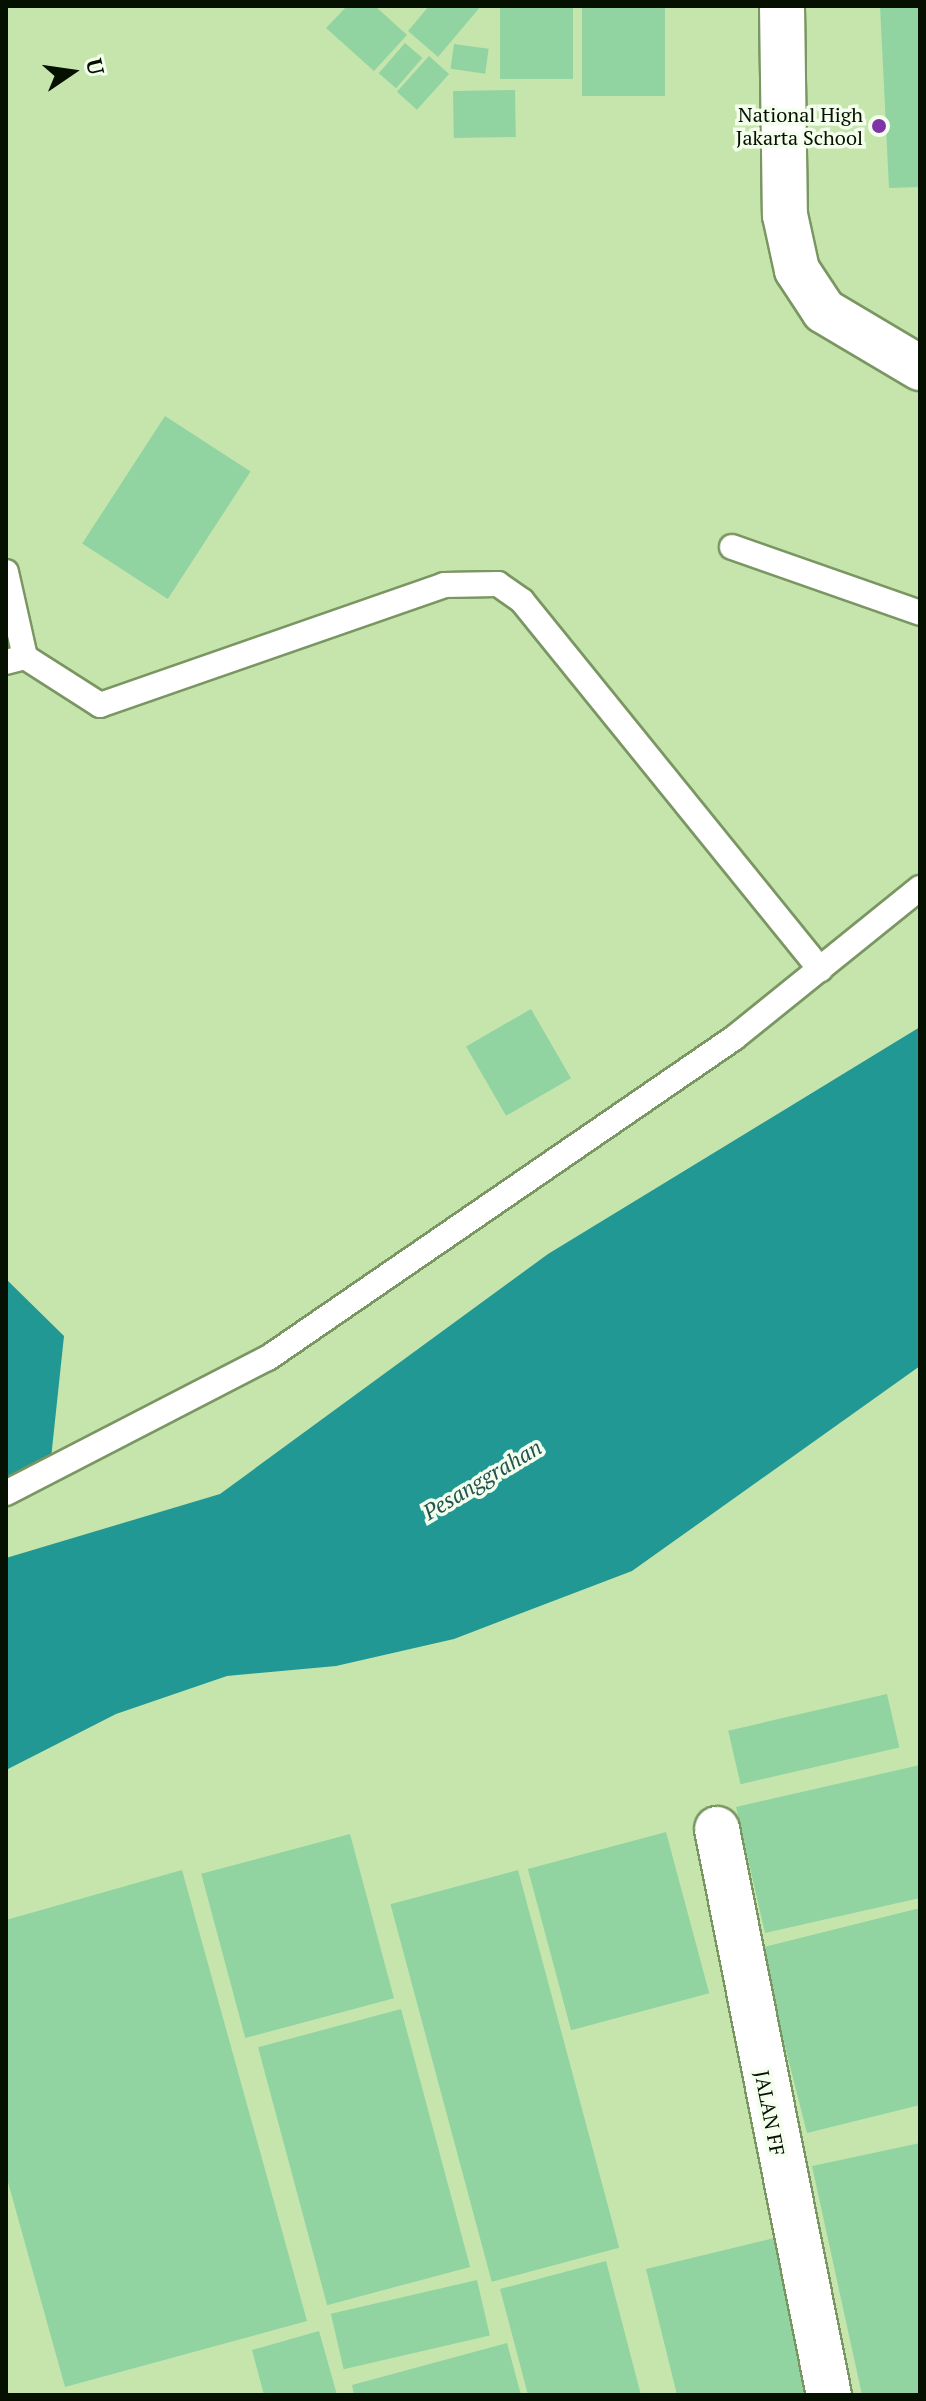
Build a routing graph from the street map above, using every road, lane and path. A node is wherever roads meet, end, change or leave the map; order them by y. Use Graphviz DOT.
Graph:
graph roads {
  1 [pos="782,6"];
  2 [pos="920,368"];
  3 [pos="732,547"];
  4 [pos="6,572"];
  5 [pos="920,613"];
  6 [pos="15,659"];
  7 [pos="920,888"];
  8 [pos="820,969"];
  9 [pos="6,1493"];
  10 [pos="717,1829"];
  11 [pos="829,2395"];
  1 -- 2 [label="street"];
  3 -- 5 [label="lane"];
  4 -- 6 [label="lane"];
  6 -- 8 [label="lane"];
  7 -- 8 [label="lane"];
  8 -- 9 [label="lane"];
  10 -- 11 [label="street, JALAN FF"];
}
